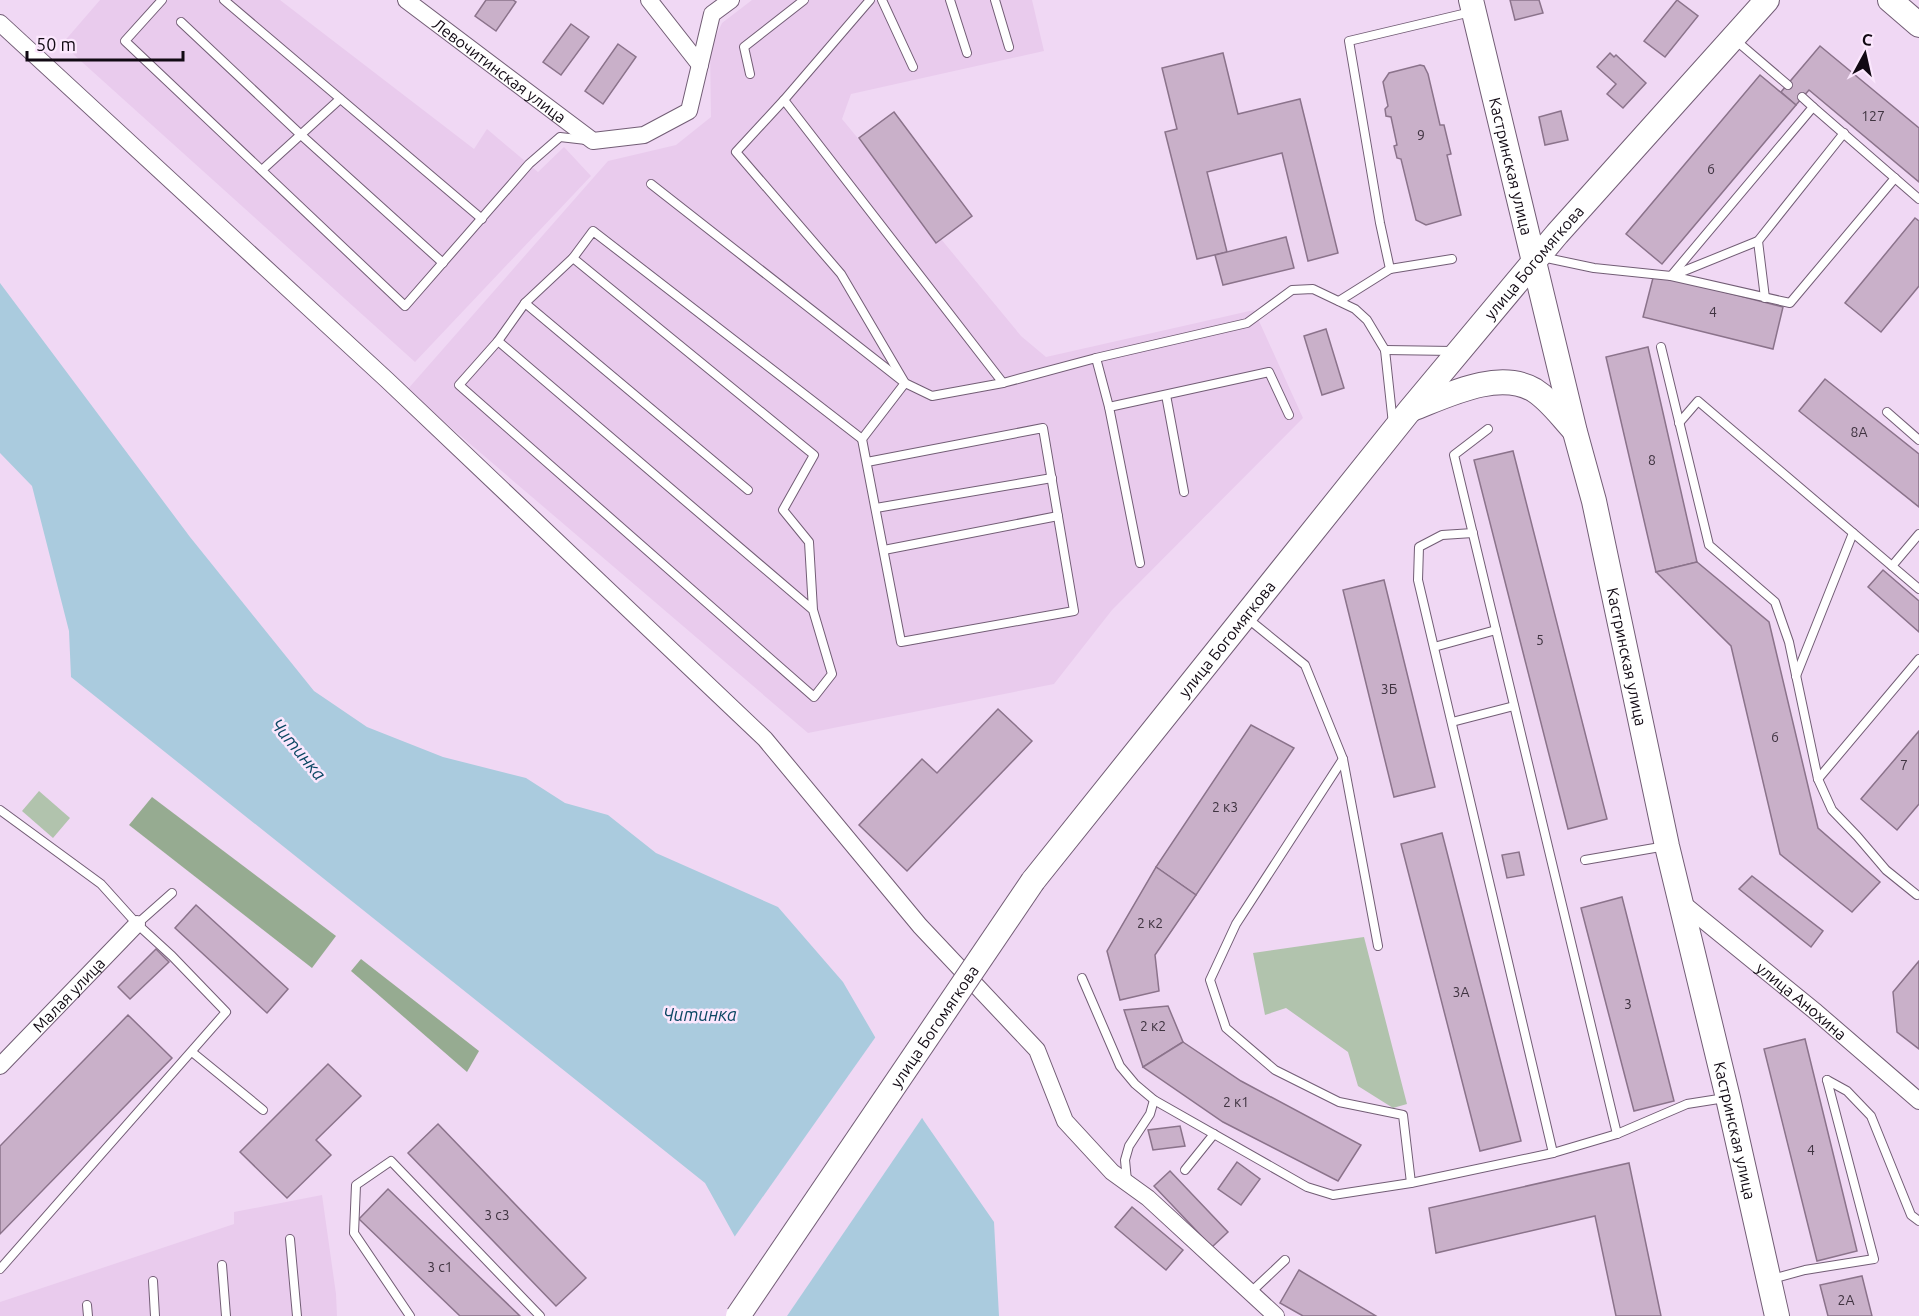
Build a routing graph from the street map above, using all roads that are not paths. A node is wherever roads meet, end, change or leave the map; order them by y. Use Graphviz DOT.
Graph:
graph roads {
  1 [pos="162,0"];
  2 [pos="224,0"];
  3 [pos="406,0"];
  4 [pos="649,0"];
  5 [pos="731,0"];
  6 [pos="804,0"];
  7 [pos="870,0"];
  8 [pos="882,0"];
  9 [pos="950,0"];
  10 [pos="995,0"];
  11 [pos="1767,0"];
  12 [pos="1890,0"];
  13 [pos="1472,6"];
  14 [pos="181,22"];
  15 [pos="0,23"];
  16 [pos="1919,25"];
  17 [pos="1733,38"];
  18 [pos="1009,47"];
  19 [pos="967,53"];
  20 [pos="700,65"];
  21 [pos="913,67"];
  22 [pos="750,74"];
  23 [pos="1788,85"];
  24 [pos="1802,98"];
  25 [pos="340,99"];
  26 [pos="784,100"];
  27 [pos="1813,107"];
  28 [pos="1844,133"];
  29 [pos="300,134"];
  30 [pos="593,141"];
  31 [pos="262,170"];
  32 [pos="1895,178"];
  33 [pos="651,184"];
  34 [pos="1919,199"];
  35 [pos="482,219"];
  36 [pos="1758,241"];
  37 [pos="573,258"];
  38 [pos="1452,259"];
  39 [pos="1536,259"];
  40 [pos="442,263"];
  41 [pos="1390,269"];
  42 [pos="1671,276"];
  43 [pos="1765,298"];
  44 [pos="1339,300"];
  45 [pos="525,303"];
  46 [pos="498,341"];
  47 [pos="1660,347"];
  48 [pos="1385,350"];
  49 [pos="1459,352"];
  50 [pos="1096,358"];
  51 [pos="905,383"];
  52 [pos="1003,383"];
  53 [pos="1166,394"];
  54 [pos="1109,407"];
  55 [pos="1410,410"];
  56 [pos="1887,412"];
  57 [pos="1289,415"];
  58 [pos="1679,423"];
  59 [pos="1488,429"];
  60 [pos="1393,431"];
  61 [pos="1575,432"];
  62 [pos="862,439"];
  63 [pos="1919,440"];
  64 [pos="867,462"];
  65 [pos="1052,478"];
  66 [pos="748,490"];
  67 [pos="1184,492"];
  68 [pos="876,508"];
  69 [pos="1058,516"];
  70 [pos="1473,533"];
  71 [pos="1853,533"];
  72 [pos="1919,534"];
  73 [pos="884,550"];
  74 [pos="1140,563"];
  75 [pos="1892,566"];
  76 [pos="1919,589"];
  77 [pos="813,610"];
  78 [pos="1245,615"];
  79 [pos="1496,630"];
  80 [pos="1434,647"];
  81 [pos="1919,659"];
  82 [pos="1796,676"];
  83 [pos="1514,706"];
  84 [pos="1452,722"];
  85 [pos="1343,759"];
  86 [pos="1818,780"];
  87 [pos="0,810"];
  88 [pos="1667,846"];
  89 [pos="1585,860"];
  90 [pos="172,893"];
  91 [pos="1917,895"];
  92 [pos="1681,902"];
  93 [pos="137,924"];
  94 [pos="1378,946"];
  95 [pos="1082,978"];
  96 [pos="192,1052"];
  97 [pos="0,1066"];
  98 [pos="1728,1098"];
  99 [pos="1154,1100"];
  100 [pos="1919,1101"];
  101 [pos="263,1110"];
  102 [pos="1214,1134"];
  103 [pos="1617,1134"];
  104 [pos="1553,1153"];
  105 [pos="1185,1170"];
  106 [pos="1411,1183"];
  107 [pos="1127,1184"];
  108 [pos="1919,1221"];
  109 [pos="290,1239"];
  110 [pos="1285,1260"];
  111 [pos="222,1265"];
  112 [pos="0,1269"];
  113 [pos="1768,1280"];
  114 [pos="153,1281"];
  115 [pos="1250,1293"];
  116 [pos="87,1305"];
  117 [pos="88,1316"];
  118 [pos="155,1316"];
  119 [pos="226,1316"];
  120 [pos="297,1316"];
  121 [pos="410,1316"];
  122 [pos="540,1316"];
  123 [pos="738,1316"];
  124 [pos="1276,1316"];
  125 [pos="1777,1316"];
  1 -- 31 [label="lane"];
  2 -- 25 [label="lane"];
  3 -- 30 [label="street, Левочитинская улица"];
  4 -- 20 [label="street"];
  5 -- 20 [label="street"];
  6 -- 22 [label="lane"];
  7 -- 26 [label="lane"];
  8 -- 21 [label="lane"];
  9 -- 19 [label="lane"];
  10 -- 18 [label="lane"];
  11 -- 17 [label="main road, улица Богомягкова"];
  12 -- 16 [label="main road"];
  13 -- 39 [label="main road, Кастринская улица"];
  13 -- 41 [label="lane"];
  14 -- 29 [label="lane"];
  15 -- 107 [label="street"];
  17 -- 23 [label="lane"];
  17 -- 39 [label="main road, улица Богомягкова"];
  20 -- 30 [label="street"];
  24 -- 27 [label="lane"];
  25 -- 29 [label="lane"];
  25 -- 35 [label="lane"];
  26 -- 51 [label="lane"];
  26 -- 52 [label="lane"];
  27 -- 28 [label="lane"];
  27 -- 42 [label="lane"];
  28 -- 32 [label="lane"];
  28 -- 36 [label="lane"];
  29 -- 31 [label="lane"];
  29 -- 40 [label="lane"];
  30 -- 35 [label="lane"];
  31 -- 40 [label="lane"];
  32 -- 34 [label="lane"];
  32 -- 43 [label="lane"];
  33 -- 51 [label="lane"];
  35 -- 40 [label="lane"];
  36 -- 42 [label="lane"];
  36 -- 43 [label="lane"];
  37 -- 45 [label="lane"];
  37 -- 62 [label="lane"];
  37 -- 77 [label="lane"];
  38 -- 41 [label="lane"];
  39 -- 42 [label="lane"];
  39 -- 49 [label="main road, улица Богомягкова"];
  39 -- 61 [label="main road, Кастринская улица"];
  41 -- 44 [label="lane"];
  42 -- 43 [label="lane"];
  44 -- 48 [label="lane"];
  44 -- 50 [label="lane"];
  45 -- 46 [label="lane"];
  45 -- 66 [label="lane"];
  46 -- 77 [label="lane"];
  46 -- 77 [label="lane"];
  47 -- 58 [label="lane"];
  48 -- 49 [label="lane"];
  48 -- 60 [label="lane"];
  49 -- 55 [label="main road, улица Богомягкова"];
  50 -- 52 [label="lane"];
  50 -- 54 [label="lane"];
  51 -- 52 [label="lane"];
  51 -- 62 [label="lane"];
  53 -- 54 [label="lane"];
  53 -- 57 [label="lane"];
  53 -- 67 [label="lane"];
  54 -- 74 [label="lane"];
  55 -- 60 [label="main road, улица Богомягкова"];
  55 -- 61 [label="main road"];
  56 -- 63 [label="lane"];
  58 -- 71 [label="lane"];
  58 -- 82 [label="lane"];
  59 -- 70 [label="lane"];
  60 -- 78 [label="main road, улица Богомягкова"];
  61 -- 88 [label="main road, Кастринская улица"];
  62 -- 64 [label="lane"];
  64 -- 65 [label="lane"];
  64 -- 68 [label="lane"];
  65 -- 68 [label="lane"];
  65 -- 69 [label="lane"];
  68 -- 73 [label="lane"];
  69 -- 73 [label="lane"];
  69 -- 73 [label="lane"];
  70 -- 79 [label="lane"];
  70 -- 80 [label="lane"];
  71 -- 75 [label="lane"];
  71 -- 82 [label="lane"];
  72 -- 75 [label="lane"];
  75 -- 76 [label="lane"];
  78 -- 85 [label="lane"];
  78 -- 123 [label="main road, улица Богомягкова, bridge"];
  79 -- 80 [label="lane"];
  79 -- 83 [label="lane"];
  80 -- 84 [label="lane"];
  81 -- 86 [label="lane"];
  82 -- 86 [label="lane"];
  83 -- 84 [label="lane"];
  83 -- 103 [label="lane"];
  84 -- 104 [label="lane"];
  85 -- 94 [label="lane"];
  85 -- 106 [label="lane"];
  86 -- 91 [label="lane"];
  87 -- 93 [label="lane"];
  88 -- 89 [label="lane"];
  88 -- 92 [label="main road, Кастринская улица"];
  90 -- 93 [label="lane"];
  92 -- 98 [label="main road, Кастринская улица"];
  92 -- 100 [label="street, улица Анохина"];
  93 -- 96 [label="lane"];
  93 -- 97 [label="street, Малая улица"];
  95 -- 99 [label="lane"];
  96 -- 101 [label="lane"];
  96 -- 112 [label="lane"];
  98 -- 103 [label="lane"];
  98 -- 113 [label="main road, Кастринская улица"];
  99 -- 102 [label="lane"];
  99 -- 107 [label="lane"];
  102 -- 105 [label="lane"];
  102 -- 106 [label="lane"];
  103 -- 104 [label="lane"];
  104 -- 106 [label="lane"];
  107 -- 115 [label="street"];
  108 -- 113 [label="lane"];
  109 -- 120 [label="lane"];
  110 -- 115 [label="lane"];
  111 -- 119 [label="lane"];
  113 -- 125 [label="main road, Кастринская улица"];
  114 -- 118 [label="lane"];
  115 -- 124 [label="street"];
  116 -- 117 [label="lane"];
  121 -- 122 [label="lane"];
}
